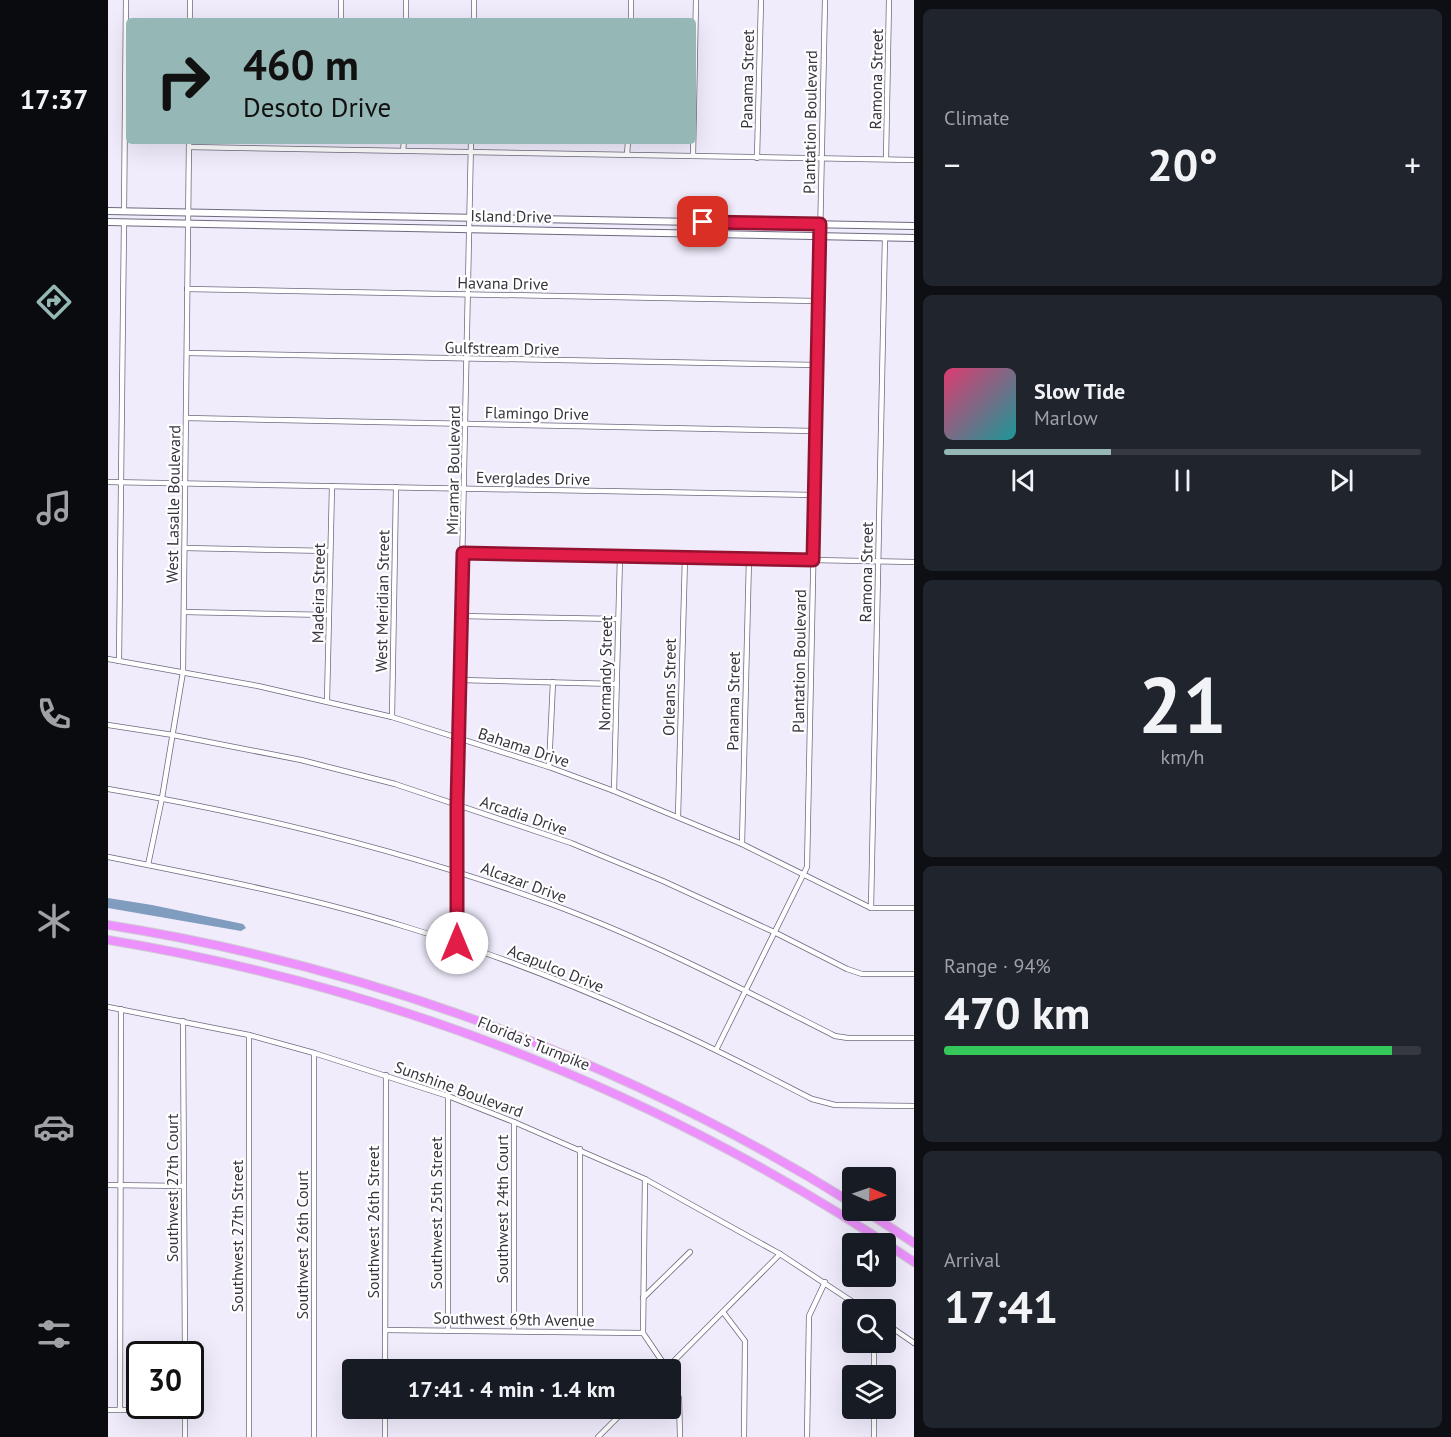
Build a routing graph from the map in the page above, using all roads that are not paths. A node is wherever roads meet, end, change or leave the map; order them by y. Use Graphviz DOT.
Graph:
graph roads {
  1 [pos="126,0"];
  2 [pos="190,0"];
  3 [pos="341,0"];
  4 [pos="406,0"];
  5 [pos="474,0"];
  6 [pos="631,0"];
  7 [pos="696,0"];
  8 [pos="760,0"];
  9 [pos="825,0"];
  10 [pos="890,0"];
  11 [pos="190,18"];
  12 [pos="341,18"];
  13 [pos="406,18"];
  14 [pos="474,18"];
  15 [pos="631,18"];
  16 [pos="696,18"];
  17 [pos="189,144"];
  18 [pos="339,144"];
  19 [pos="404,144"];
  20 [pos="471,144"];
  21 [pos="628,144"];
  22 [pos="693,144"];
  23 [pos="339,149"];
  24 [pos="404,151"];
  25 [pos="471,152"];
  26 [pos="627,155"];
  27 [pos="693,156"];
  28 [pos="758,158"];
  29 [pos="822,159"];
  30 [pos="886,159"];
  31 [pos="914,160"];
  32 [pos="108,211"];
  33 [pos="124,211"];
  34 [pos="188,213"];
  35 [pos="470,217"];
  36 [pos="108,222"];
  37 [pos="124,222"];
  38 [pos="188,223"];
  39 [pos="820,224"];
  40 [pos="914,226"];
  41 [pos="469,229"];
  42 [pos="820,236"];
  43 [pos="885,237"];
  44 [pos="914,238"];
  45 [pos="188,289"];
  46 [pos="468,294"];
  47 [pos="818,301"];
  48 [pos="188,353"];
  49 [pos="466,359"];
  50 [pos="817,365"];
  51 [pos="186,418"];
  52 [pos="465,423"];
  53 [pos="816,431"];
  54 [pos="108,482"];
  55 [pos="120,482"];
  56 [pos="185,483"];
  57 [pos="332,486"];
  58 [pos="396,486"];
  59 [pos="464,488"];
  60 [pos="814,495"];
  61 [pos="185,548"];
  62 [pos="330,551"];
  63 [pos="463,553"];
  64 [pos="620,556"];
  65 [pos="685,557"];
  66 [pos="749,558"];
  67 [pos="813,560"];
  68 [pos="878,562"];
  69 [pos="914,562"];
  70 [pos="184,612"];
  71 [pos="329,615"];
  72 [pos="461,616"];
  73 [pos="618,619"];
  74 [pos="108,659"];
  75 [pos="119,661"];
  76 [pos="183,672"];
  77 [pos="460,680"];
  78 [pos="553,682"];
  79 [pos="616,684"];
  80 [pos="327,701"];
  81 [pos="392,717"];
  82 [pos="108,725"];
  83 [pos="173,735"];
  84 [pos="458,738"];
  85 [pos="549,767"];
  86 [pos="108,789"];
  87 [pos="614,791"];
  88 [pos="162,798"];
  89 [pos="457,804"];
  90 [pos="678,817"];
  91 [pos="742,844"];
  92 [pos="108,856"];
  93 [pos="148,865"];
  94 [pos="457,871"];
  95 [pos="803,875"];
  96 [pos="871,908"];
  97 [pos="914,909"];
  98 [pos="108,925"];
  99 [pos="774,932"];
  100 [pos="108,940"];
  101 [pos="457,943"];
  102 [pos="914,974"];
  103 [pos="745,990"];
  104 [pos="108,1007"];
  105 [pos="121,1009"];
  106 [pos="183,1021"];
  107 [pos="249,1035"];
  108 [pos="914,1038"];
  109 [pos="716,1050"];
  110 [pos="314,1053"];
  111 [pos="386,1075"];
  112 [pos="448,1096"];
  113 [pos="914,1106"];
  114 [pos="514,1122"];
  115 [pos="580,1149"];
  116 [pos="645,1179"];
  117 [pos="108,1185"];
  118 [pos="120,1185"];
  119 [pos="184,1186"];
  120 [pos="842,1197"];
  121 [pos="881,1221"];
  122 [pos="914,1243"];
  123 [pos="690,1252"];
  124 [pos="780,1254"];
  125 [pos="914,1262"];
  126 [pos="825,1282"];
  127 [pos="643,1298"];
  128 [pos="850,1299"];
  129 [pos="723,1312"];
  130 [pos="385,1330"];
  131 [pos="448,1330"];
  132 [pos="514,1331"];
  133 [pos="580,1331"];
  134 [pos="896,1332"];
  135 [pos="643,1333"];
  136 [pos="184,1341"];
  137 [pos="914,1343"];
  138 [pos="385,1359"];
  139 [pos="660,1359"];
  140 [pos="677,1359"];
  141 [pos="108,1410"];
  142 [pos="120,1410"];
  143 [pos="126,1410"];
  144 [pos="184,1419"];
  145 [pos="385,1419"];
  146 [pos="616,1419"];
  147 [pos="680,1419"];
  148 [pos="874,1419"];
  149 [pos="604,1431"];
  150 [pos="185,1437"];
  151 [pos="249,1437"];
  152 [pos="314,1437"];
  153 [pos="385,1437"];
  154 [pos="598,1437"];
  155 [pos="609,1437"];
  156 [pos="680,1437"];
  157 [pos="744,1437"];
  158 [pos="807,1437"];
  159 [pos="874,1437"];
  1 -- 33 [label="street"];
  2 -- 11 [label="street"];
  3 -- 12 [label="street"];
  4 -- 13 [label="street"];
  5 -- 14 [label="street"];
  6 -- 15 [label="street"];
  7 -- 16 [label="street"];
  8 -- 28 [label="street, Panama Street"];
  9 -- 29 [label="street, Plantation Boulevard"];
  10 -- 30 [label="street, Ramona Street"];
  17 -- 23 [label="street"];
  17 -- 34 [label="street, West Lasalle Boulevard"];
  18 -- 23 [label="street"];
  19 -- 24 [label="street"];
  20 -- 25 [label="street, Miramar Boulevard"];
  21 -- 26 [label="street"];
  22 -- 27 [label="street"];
  23 -- 24 [label="street"];
  24 -- 25 [label="street"];
  25 -- 26 [label="street"];
  25 -- 35 [label="street, Miramar Boulevard"];
  26 -- 27 [label="street"];
  27 -- 28 [label="street"];
  28 -- 29 [label="street"];
  29 -- 30 [label="street"];
  29 -- 39 [label="street, Plantation Boulevard"];
  30 -- 31 [label="street"];
  32 -- 33 [label="street, Island Drive"];
  33 -- 34 [label="street, Island Drive"];
  34 -- 35 [label="street, Island Drive"];
  34 -- 38 [label="street, West Lasalle Boulevard"];
  35 -- 39 [label="street, Island Drive"];
  35 -- 41 [label="street, Miramar Boulevard"];
  36 -- 37 [label="street, Island Drive"];
  37 -- 38 [label="street, Island Drive"];
  37 -- 55 [label="street"];
  38 -- 41 [label="street, Island Drive"];
  38 -- 45 [label="street, West Lasalle Boulevard"];
  39 -- 40 [label="street, Island Drive"];
  39 -- 42 [label="street, Plantation Boulevard"];
  41 -- 42 [label="street, Island Drive"];
  41 -- 46 [label="street, Miramar Boulevard"];
  42 -- 43 [label="street, Island Drive"];
  42 -- 47 [label="street, Plantation Boulevard"];
  43 -- 44 [label="street, Island Drive"];
  43 -- 68 [label="street, Ramona Street"];
  45 -- 46 [label="street, Havana Drive"];
  45 -- 48 [label="street, West Lasalle Boulevard"];
  46 -- 47 [label="street, Havana Drive"];
  46 -- 49 [label="street, Miramar Boulevard"];
  47 -- 50 [label="street, Plantation Boulevard"];
  48 -- 49 [label="street, Gulfstream Drive"];
  48 -- 51 [label="street, West Lasalle Boulevard"];
  49 -- 50 [label="street, Gulfstream Drive"];
  49 -- 52 [label="street, Miramar Boulevard"];
  50 -- 53 [label="street, Plantation Boulevard"];
  51 -- 52 [label="street, Flamingo Drive"];
  51 -- 56 [label="street, West Lasalle Boulevard"];
  52 -- 53 [label="street, Flamingo Drive"];
  52 -- 59 [label="street, Miramar Boulevard"];
  53 -- 60 [label="street, Plantation Boulevard"];
  54 -- 55 [label="street, Everglades Drive"];
  55 -- 56 [label="street, Everglades Drive"];
  55 -- 75 [label="street"];
  56 -- 57 [label="street, Everglades Drive"];
  56 -- 61 [label="street, West Lasalle Boulevard"];
  57 -- 58 [label="street, Everglades Drive"];
  57 -- 62 [label="street, Madeira Street"];
  58 -- 59 [label="street, Everglades Drive"];
  58 -- 81 [label="street, West Meridian Street"];
  59 -- 60 [label="street, Everglades Drive"];
  59 -- 63 [label="street, Miramar Boulevard"];
  60 -- 67 [label="street, Plantation Boulevard"];
  61 -- 62 [label="street"];
  61 -- 70 [label="street, West Lasalle Boulevard"];
  62 -- 71 [label="street, Madeira Street"];
  63 -- 64 [label="street"];
  63 -- 72 [label="street, Miramar Boulevard"];
  64 -- 65 [label="street"];
  64 -- 73 [label="street, Normandy Street"];
  65 -- 66 [label="street"];
  65 -- 90 [label="street, Orleans Street"];
  66 -- 67 [label="street"];
  66 -- 91 [label="street, Panama Street"];
  67 -- 68 [label="street"];
  67 -- 95 [label="street, Plantation Boulevard"];
  68 -- 69 [label="street"];
  68 -- 96 [label="street, Ramona Street"];
  70 -- 71 [label="street"];
  70 -- 76 [label="street, West Lasalle Boulevard"];
  71 -- 80 [label="street, Madeira Street"];
  72 -- 73 [label="street"];
  72 -- 77 [label="street, Miramar Boulevard"];
  73 -- 79 [label="street, Normandy Street"];
  74 -- 75 [label="street, Bahama Drive"];
  75 -- 76 [label="street, Bahama Drive"];
  76 -- 80 [label="street, Bahama Drive"];
  76 -- 83 [label="street, West Lasalle Boulevard"];
  77 -- 78 [label="street"];
  77 -- 84 [label="street, Miramar Boulevard"];
  78 -- 79 [label="street"];
  78 -- 85 [label="street"];
  79 -- 87 [label="street, Normandy Street"];
  80 -- 81 [label="street, Bahama Drive"];
  81 -- 84 [label="street, Bahama Drive"];
  82 -- 83 [label="street, Arcadia Drive"];
  83 -- 88 [label="street, West Lasalle Boulevard"];
  83 -- 89 [label="street, Arcadia Drive"];
  84 -- 85 [label="street, Bahama Drive"];
  84 -- 89 [label="street, Miramar Boulevard"];
  85 -- 87 [label="street, Bahama Drive"];
  86 -- 88 [label="street, Alcazar Drive"];
  87 -- 90 [label="street, Bahama Drive"];
  88 -- 93 [label="street, West Lasalle Boulevard"];
  88 -- 94 [label="street, Alcazar Drive"];
  89 -- 94 [label="street, Miramar Boulevard"];
  89 -- 99 [label="street, Arcadia Drive"];
  90 -- 91 [label="street, Bahama Drive"];
  91 -- 95 [label="street, Bahama Drive"];
  92 -- 93 [label="street, Acapulco Drive"];
  93 -- 101 [label="street, Acapulco Drive"];
  94 -- 101 [label="street, Miramar Boulevard"];
  94 -- 103 [label="street, Alcazar Drive"];
  95 -- 96 [label="street, Bahama Drive"];
  95 -- 99 [label="street, Plantation Boulevard"];
  96 -- 97 [label="street, Bahama Drive"];
  98 -- 120 [label="highway, Florida's Turnpike"];
  99 -- 102 [label="street, Arcadia Drive"];
  99 -- 103 [label="street, Plantation Boulevard"];
  100 -- 125 [label="highway, Florida's Turnpike"];
  101 -- 109 [label="street, Acapulco Drive"];
  103 -- 108 [label="street, Alcazar Drive"];
  103 -- 109 [label="street, Plantation Boulevard"];
  104 -- 105 [label="street, Sunshine Boulevard"];
  105 -- 106 [label="street, Sunshine Boulevard"];
  105 -- 118 [label="street"];
  106 -- 107 [label="street, Sunshine Boulevard"];
  106 -- 119 [label="street, Southwest 27th Court"];
  107 -- 110 [label="street, Sunshine Boulevard"];
  107 -- 151 [label="street, Southwest 27th Street"];
  109 -- 113 [label="street, Acapulco Drive"];
  110 -- 111 [label="street, Sunshine Boulevard"];
  110 -- 152 [label="street, Southwest 26th Court"];
  111 -- 112 [label="street, Sunshine Boulevard"];
  111 -- 130 [label="street, Southwest 26th Street"];
  112 -- 114 [label="street, Sunshine Boulevard"];
  112 -- 131 [label="street, Southwest 25th Street"];
  114 -- 115 [label="street, Sunshine Boulevard"];
  114 -- 132 [label="street, Southwest 24th Court"];
  115 -- 116 [label="street, Sunshine Boulevard"];
  115 -- 133 [label="street"];
  116 -- 124 [label="street, Sunshine Boulevard"];
  116 -- 127 [label="street"];
  117 -- 118 [label="street"];
  118 -- 119 [label="street"];
  118 -- 142 [label="street"];
  119 -- 136 [label="street, Southwest 27th Court"];
  121 -- 122 [label="highway"];
  123 -- 127 [label="street"];
  124 -- 126 [label="street, Sunshine Boulevard"];
  124 -- 129 [label="street"];
  126 -- 128 [label="street, Sunshine Boulevard"];
  126 -- 158 [label="street"];
  127 -- 135 [label="street"];
  129 -- 140 [label="street"];
  129 -- 157 [label="street"];
  130 -- 131 [label="street, Southwest 69th Avenue"];
  130 -- 138 [label="street, Southwest 26th Street"];
  131 -- 132 [label="street, Southwest 69th Avenue"];
  132 -- 133 [label="street, Southwest 69th Avenue"];
  133 -- 135 [label="street, Southwest 69th Avenue"];
  134 -- 137 [label="street"];
  135 -- 139 [label="street"];
  141 -- 142 [label="street"];
  142 -- 143 [label="street"];
  144 -- 150 [label="street"];
  145 -- 153 [label="street"];
  146 -- 149 [label="street"];
  147 -- 156 [label="street"];
  148 -- 159 [label="street"];
  149 -- 154 [label="street"];
  149 -- 155 [label="street"];
}
